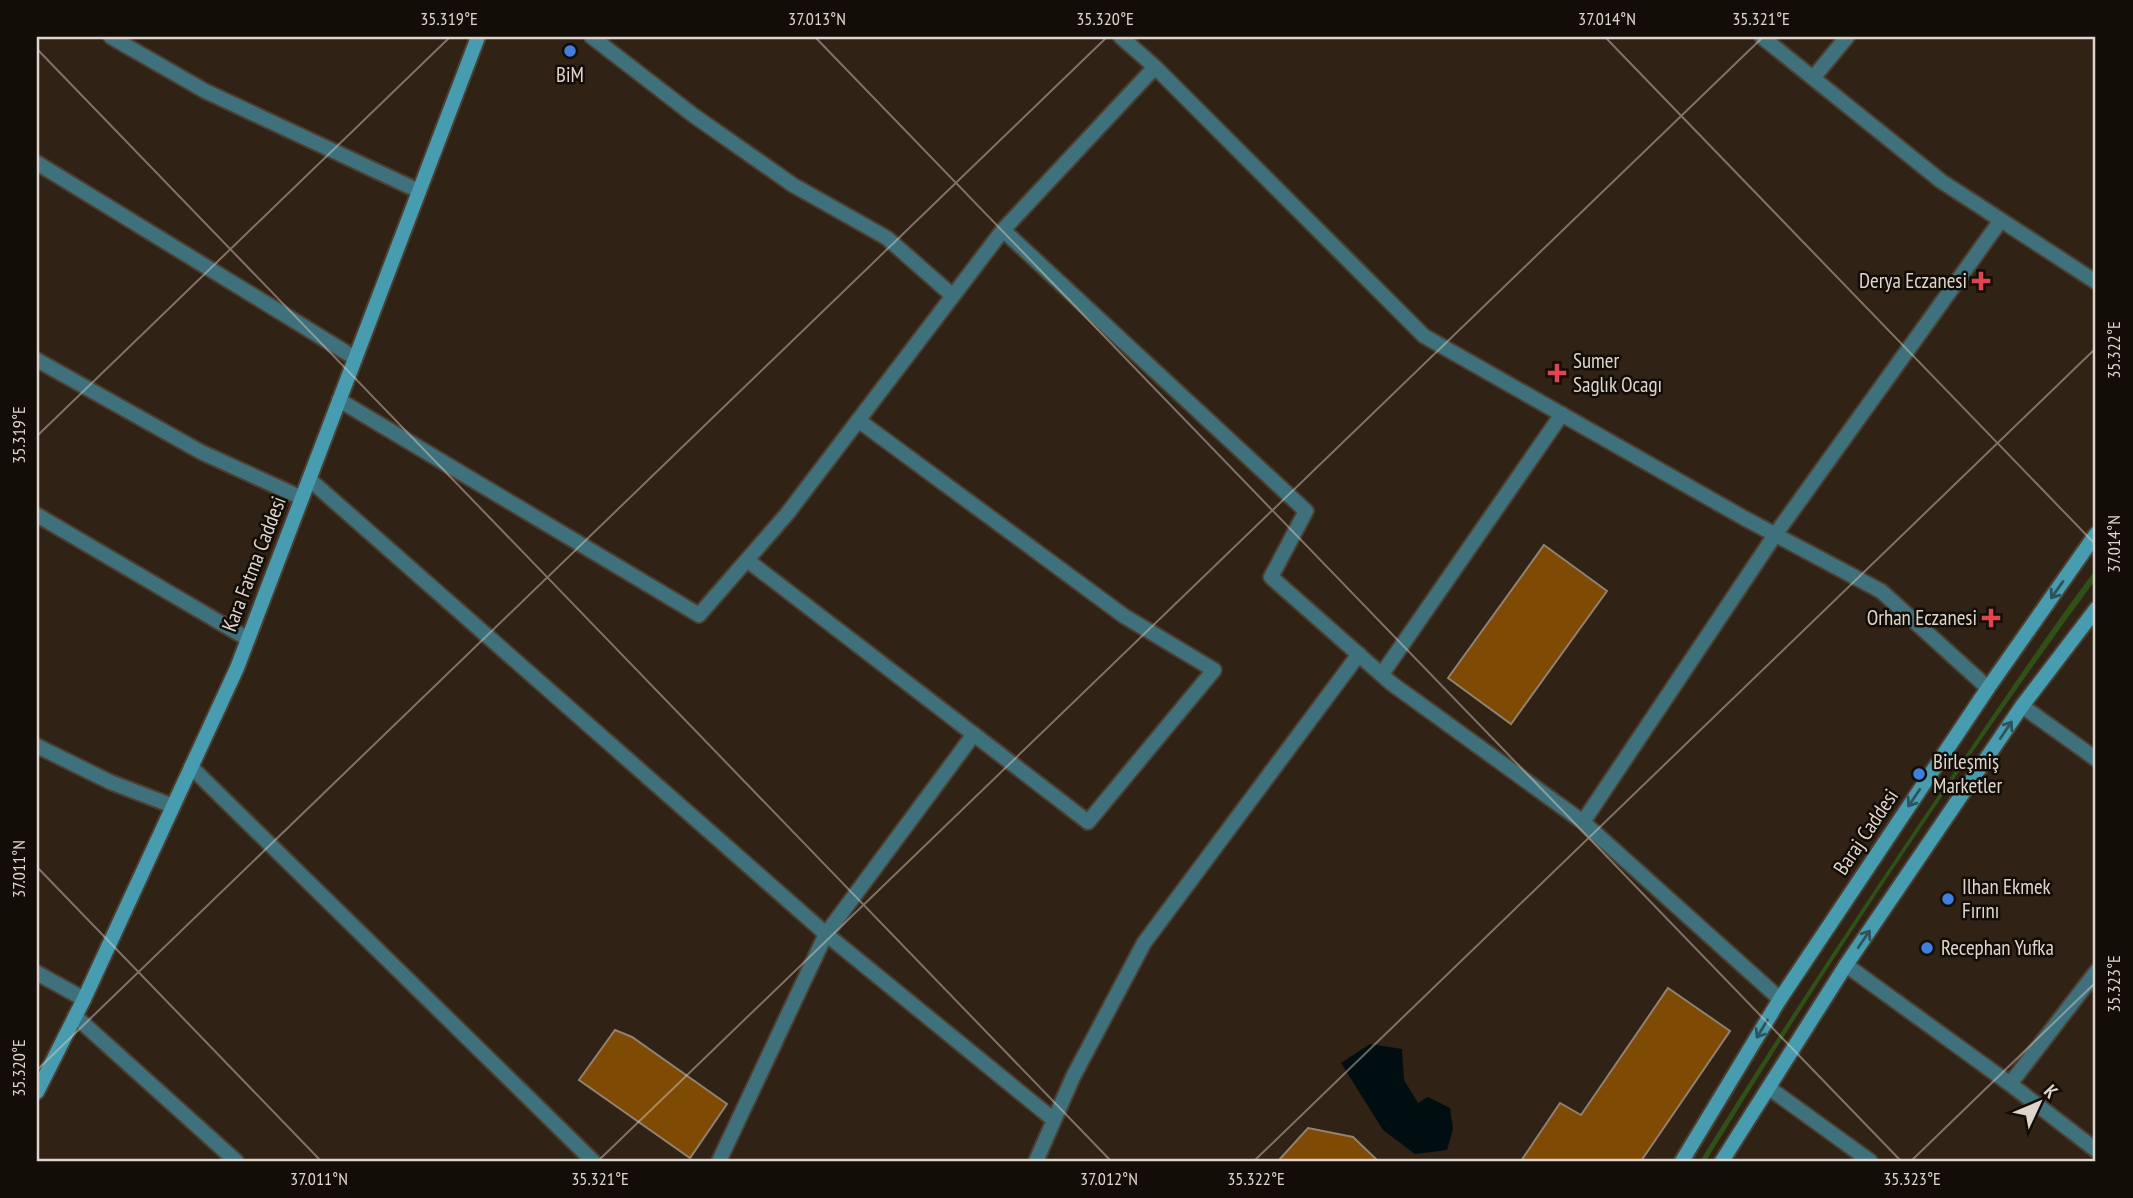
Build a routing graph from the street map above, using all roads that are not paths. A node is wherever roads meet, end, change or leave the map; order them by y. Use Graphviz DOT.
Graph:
graph roads {
  1 [pos="111,37"];
  2 [pos="478,37"];
  3 [pos="592,37"];
  4 [pos="1121,37"];
  5 [pos="1762,37"];
  6 [pos="1847,37"];
  7 [pos="1155,67"];
  8 [pos="1813,78"];
  9 [pos="37,163"];
  10 [pos="419,191"];
  11 [pos="2001,220"];
  12 [pos="1003,230"];
  13 [pos="2096,282"];
  14 [pos="953,296"];
  15 [pos="355,358"];
  16 [pos="37,360"];
  17 [pos="339,401"];
  18 [pos="1562,414"];
  19 [pos="858,420"];
  20 [pos="309,479"];
  21 [pos="302,498"];
  22 [pos="37,515"];
  23 [pos="2096,534"];
  24 [pos="1775,535"];
  25 [pos="747,560"];
  26 [pos="2096,609"];
  27 [pos="248,639"];
  28 [pos="1359,654"];
  29 [pos="1381,674"];
  30 [pos="1988,688"];
  31 [pos="2022,706"];
  32 [pos="974,734"];
  33 [pos="37,746"];
  34 [pos="2096,759"];
  35 [pos="191,766"];
  36 [pos="173,806"];
  37 [pos="1583,822"];
  38 [pos="826,934"];
  39 [pos="1846,965"];
  40 [pos="2096,972"];
  41 [pos="37,973"];
  42 [pos="84,999"];
  43 [pos="1780,999"];
  44 [pos="75,1016"];
  45 [pos="2010,1084"];
  46 [pos="1769,1088"];
  47 [pos="37,1092"];
  48 [pos="1054,1121"];
  49 [pos="2096,1150"];
  50 [pos="236,1161"];
  51 [pos="593,1161"];
  52 [pos="719,1161"];
  53 [pos="1036,1161"];
  54 [pos="1682,1161"];
  55 [pos="1722,1161"];
  56 [pos="1870,1161"];
  1 -- 10 [label="street"];
  2 -- 10 [label="main road, Kara Fatma Caddesi"];
  3 -- 14 [label="street"];
  4 -- 7 [label="street"];
  5 -- 8 [label="street"];
  6 -- 8 [label="street"];
  7 -- 12 [label="street"];
  7 -- 18 [label="street"];
  8 -- 11 [label="street"];
  9 -- 15 [label="street"];
  10 -- 15 [label="main road, Kara Fatma Caddesi"];
  11 -- 13 [label="street"];
  11 -- 24 [label="street"];
  12 -- 14 [label="street"];
  12 -- 28 [label="street"];
  14 -- 19 [label="street"];
  15 -- 17 [label="main road, Kara Fatma Caddesi"];
  16 -- 21 [label="street"];
  17 -- 20 [label="main road, Kara Fatma Caddesi"];
  17 -- 25 [label="street"];
  18 -- 24 [label="street"];
  18 -- 29 [label="street"];
  19 -- 25 [label="street"];
  19 -- 32 [label="street"];
  20 -- 21 [label="main road, Kara Fatma Caddesi"];
  20 -- 38 [label="street"];
  21 -- 27 [label="main road, Kara Fatma Caddesi"];
  22 -- 27 [label="street"];
  23 -- 30 [label="main road, Baraj Caddesi, one-way"];
  24 -- 30 [label="street"];
  24 -- 37 [label="street"];
  25 -- 32 [label="street"];
  26 -- 31 [label="main road"];
  27 -- 35 [label="main road, Kara Fatma Caddesi"];
  28 -- 29 [label="street"];
  28 -- 48 [label="street"];
  29 -- 37 [label="street"];
  30 -- 43 [label="main road, Baraj Caddesi, one-way"];
  31 -- 34 [label="street"];
  39 -- 31 [label="main road, one-way"];
  32 -- 38 [label="street"];
  33 -- 36 [label="street"];
  35 -- 36 [label="main road, Kara Fatma Caddesi"];
  35 -- 51 [label="street"];
  36 -- 42 [label="main road, Kara Fatma Caddesi"];
  37 -- 43 [label="street"];
  38 -- 48 [label="street"];
  38 -- 52 [label="street"];
  39 -- 45 [label="street"];
  39 -- 46 [label="main road"];
  40 -- 45 [label="street"];
  41 -- 42 [label="street"];
  42 -- 44 [label="main road, Kara Fatma Caddesi"];
  43 -- 54 [label="main road, Baraj Caddesi, one-way"];
  44 -- 47 [label="main road, Kara Fatma Caddesi"];
  44 -- 50 [label="street"];
  45 -- 49 [label="street"];
  46 -- 55 [label="main road"];
  46 -- 56 [label="street"];
  48 -- 53 [label="street"];
}
